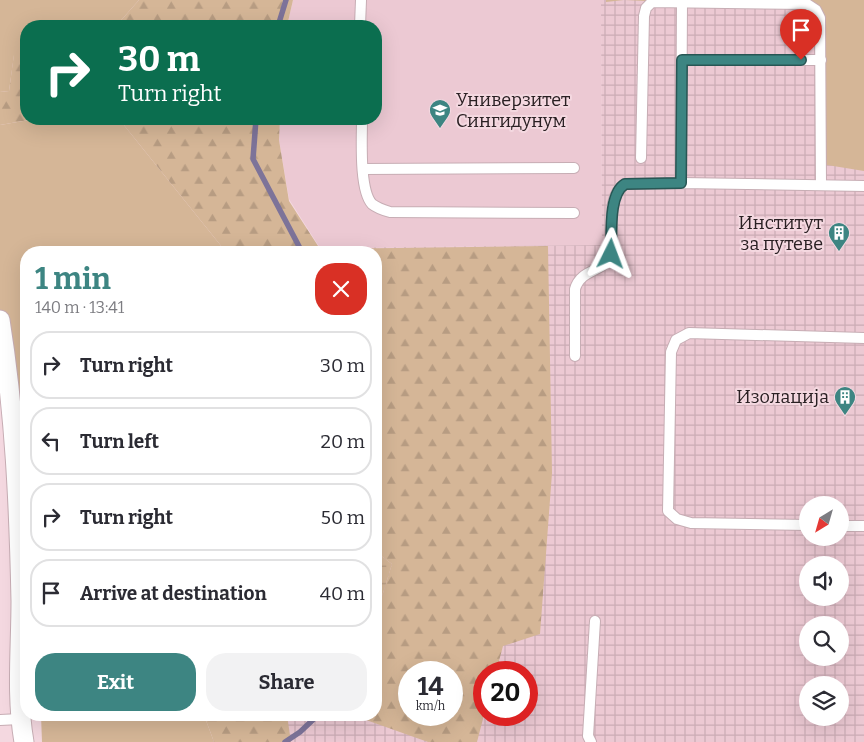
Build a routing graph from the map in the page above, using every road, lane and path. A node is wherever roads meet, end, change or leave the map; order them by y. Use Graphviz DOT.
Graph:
graph roads {
  1 [pos="361,0"];
  2 [pos="682,2"];
  3 [pos="360,20"];
  4 [pos="682,60"];
  5 [pos="820,60"];
  6 [pos="362,125"];
  7 [pos="640,158"];
  8 [pos="574,168"];
  9 [pos="363,169"];
  10 [pos="681,183"];
  11 [pos="821,185"];
  12 [pos="864,186"];
  13 [pos="574,213"];
  14 [pos="0,320"];
  15 [pos="864,338"];
  16 [pos="575,356"];
  17 [pos="799,525"];
  18 [pos="849,526"];
  19 [pos="864,526"];
  20 [pos="20,578"];
  21 [pos="596,622"];
  22 [pos="20,718"];
  23 [pos="0,720"];
  24 [pos="20,721"];
  25 [pos="24,742"];
  26 [pos="591,742"];
  1 -- 3 [label="lane"];
  2 -- 4 [label="lane"];
  2 -- 5 [label="lane"];
  2 -- 7 [label="lane"];
  4 -- 5 [label="lane"];
  4 -- 10 [label="lane"];
  5 -- 11 [label="lane"];
  6 -- 9 [label="lane"];
  8 -- 9 [label="lane"];
  9 -- 13 [label="lane"];
  10 -- 11 [label="lane"];
  10 -- 16 [label="lane"];
  11 -- 12 [label="lane"];
  14 -- 20 [label="street"];
  15 -- 17 [label="lane"];
  18 -- 19 [label="lane"];
  21 -- 26 [label="lane"];
  22 -- 23 [label="lane"];
  24 -- 25 [label="street"];
}
